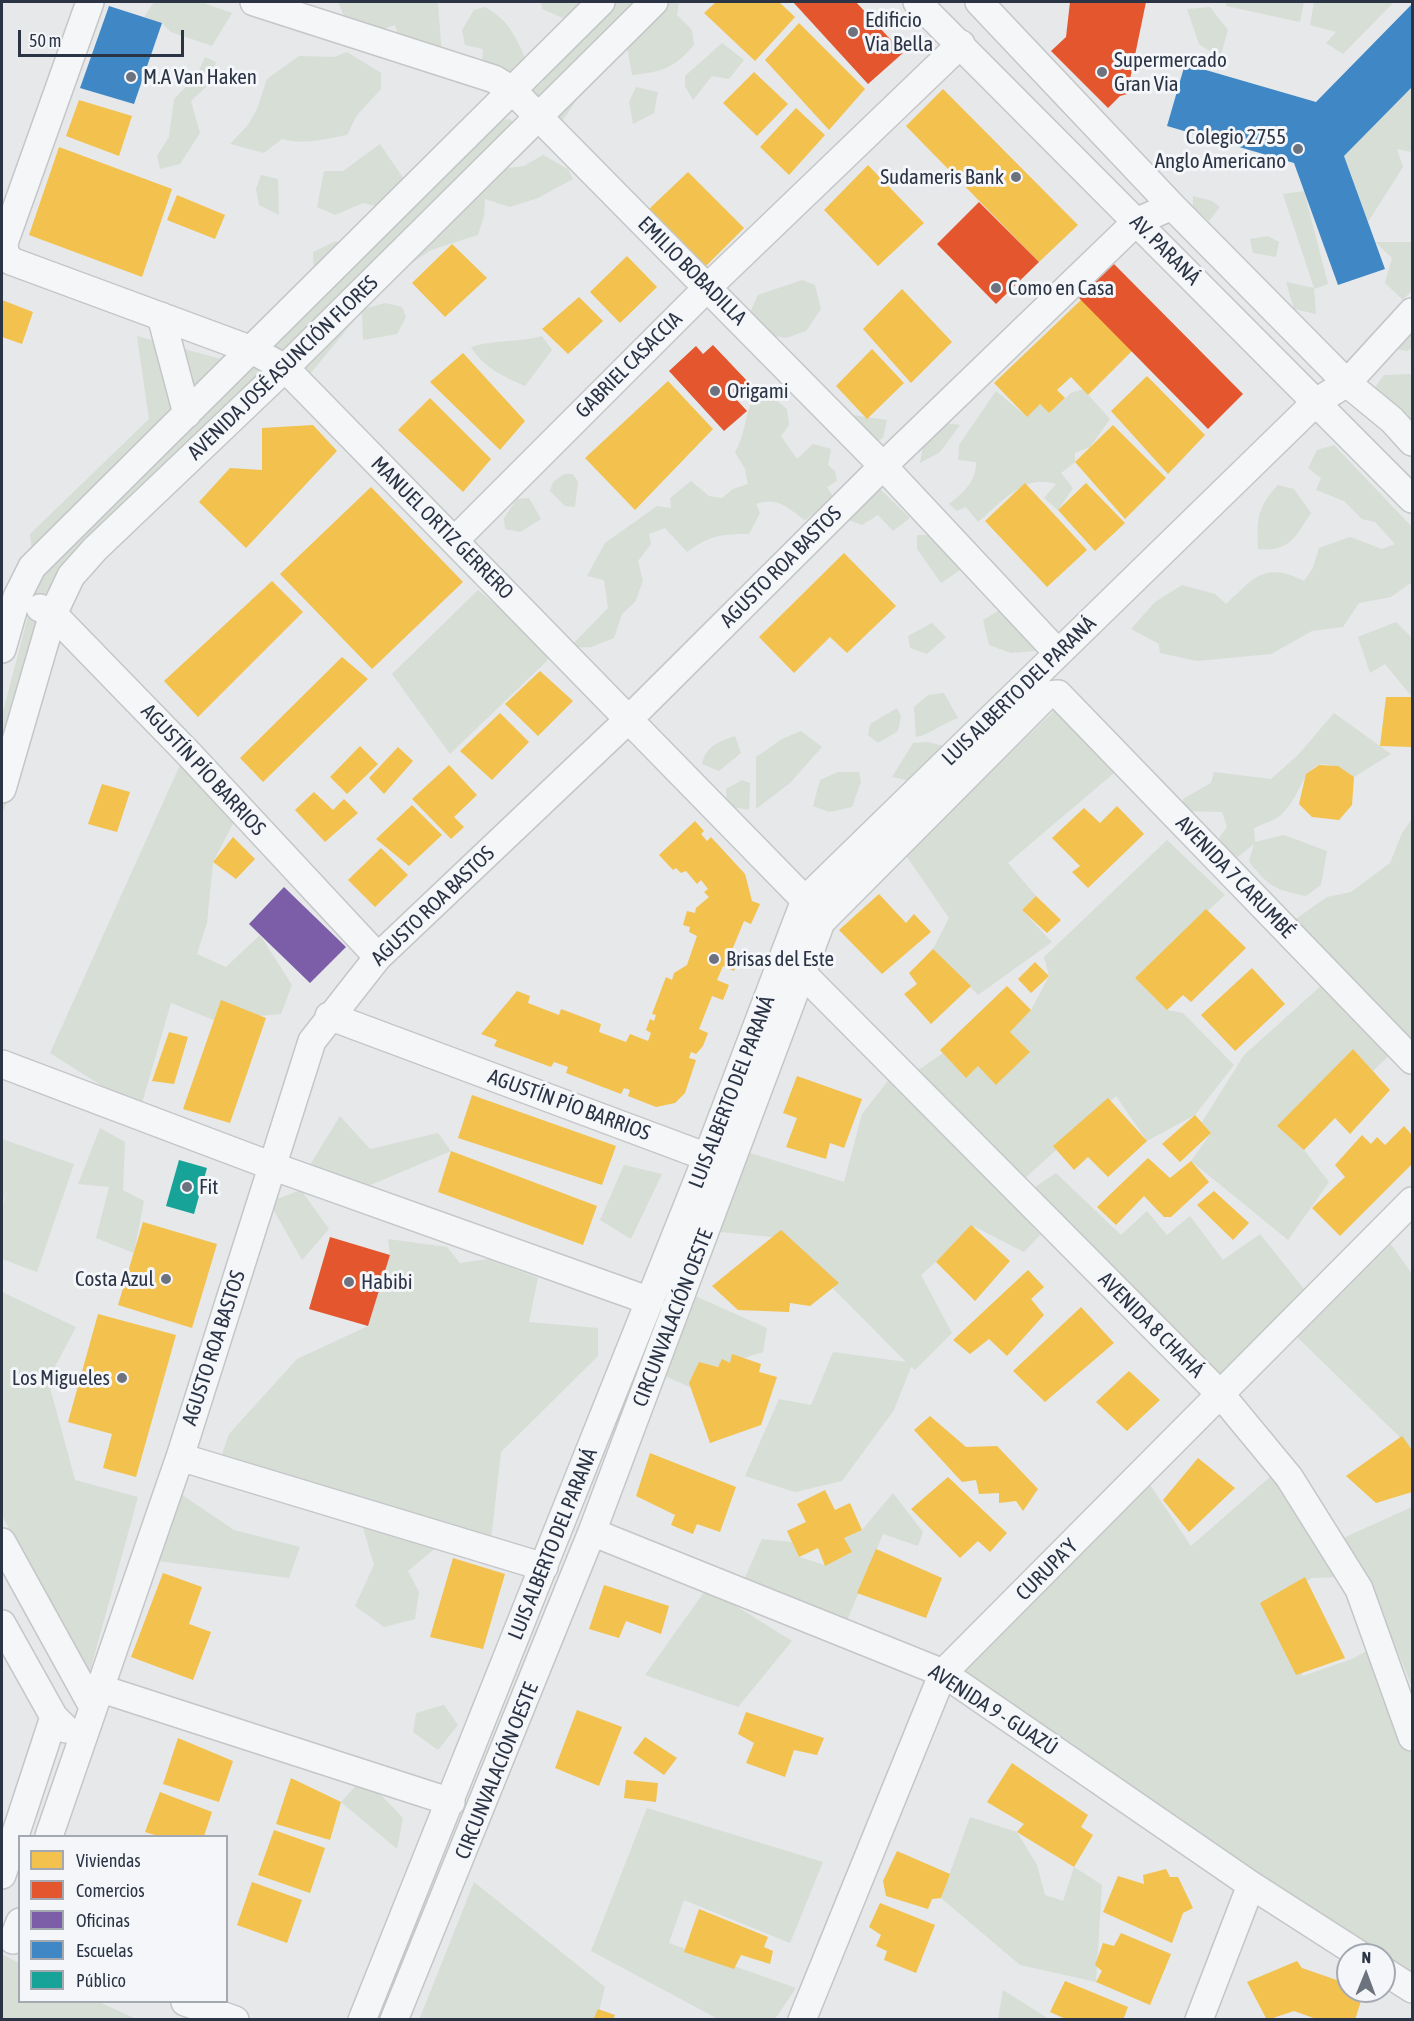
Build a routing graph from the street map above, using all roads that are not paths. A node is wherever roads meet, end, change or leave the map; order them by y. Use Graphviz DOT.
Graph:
graph roads {
  1 [pos="90,2"];
  2 [pos="254,2"];
  3 [pos="601,2"];
  4 [pos="654,2"];
  5 [pos="919,2"];
  6 [pos="979,2"];
  7 [pos="300,9"];
  8 [pos="962,44"];
  9 [pos="512,90"];
  10 [pos="538,115"];
  11 [pos="1172,206"];
  12 [pos="1136,222"];
  13 [pos="708,287"];
  14 [pos="1413,312"];
  15 [pos="161,316"];
  16 [pos="252,350"];
  17 [pos="285,368"];
  18 [pos="1347,383"];
  19 [pos="1316,402"];
  20 [pos="187,414"];
  21 [pos="1413,442"];
  22 [pos="883,466"];
  23 [pos="1413,499"];
  24 [pos="455,540"];
  25 [pos="17,597"];
  26 [pos="53,614"];
  27 [pos="2,649"];
  28 [pos="1058,653"];
  29 [pos="1058,694"];
  30 [pos="628,719"];
  31 [pos="2,789"];
  32 [pos="805,900"];
  33 [pos="378,957"];
  34 [pos="802,974"];
  35 [pos="329,1016"];
  36 [pos="1413,1060"];
  37 [pos="2,1064"];
  38 [pos="707,1157"];
  39 [pos="273,1166"];
  40 [pos="1413,1201"];
  41 [pos="650,1301"];
  42 [pos="1222,1396"];
  43 [pos="180,1457"];
  44 [pos="592,1532"];
  45 [pos="2,1542"];
  46 [pos="544,1567"];
  47 [pos="2,1624"];
  48 [pos="943,1673"];
  49 [pos="96,1698"];
  50 [pos="54,1717"];
  51 [pos="83,1737"];
  52 [pos="1413,1737"];
  53 [pos="451,1802"];
  54 [pos="49,1835"];
  55 [pos="2,1875"];
  56 [pos="1251,1885"];
  57 [pos="1341,1943"];
  58 [pos="1396,1978"];
  59 [pos="1413,1989"];
  60 [pos="191,2003"];
  61 [pos="235,2019"];
  62 [pos="362,2019"];
  63 [pos="394,2019"];
  64 [pos="802,2019"];
  65 [pos="1199,2019"];
  1 -- 15 [label="street, MANUEL ORTIZ GERRERO"];
  2 -- 7 [label="street, EMILIO BOBADILLA"];
  3 -- 9 [label="street, AVENIDA JOSÉ ASUNCIÓN FLORES"];
  4 -- 10 [label="street, AVENIDA JOSÉ ASUNCIÓN FLORES"];
  5 -- 8 [label="street, AV. PARANÁ"];
  6 -- 11 [label="street, AV. PARANÁ"];
  7 -- 9 [label="street, EMILIO BOBADILLA"];
  8 -- 12 [label="street, AV. PARANÁ"];
  8 -- 13 [label="street, GABRIEL CASACCIA"];
  9 -- 10 [label="street, EMILIO BOBADILLA"];
  9 -- 16 [label="street, AVENIDA JOSÉ ASUNCIÓN FLORES"];
  10 -- 13 [label="street, EMILIO BOBADILLA"];
  10 -- 17 [label="street, AVENIDA JOSÉ ASUNCIÓN FLORES"];
  11 -- 12 [label="street, AGUSTO ROA BASTOS"];
  11 -- 18 [label="street, AV. PARANÁ"];
  12 -- 19 [label="street, AV. PARANÁ"];
  12 -- 22 [label="street, AGUSTO ROA BASTOS"];
  13 -- 22 [label="street, EMILIO BOBADILLA"];
  13 -- 24 [label="street, GABRIEL CASACCIA"];
  14 -- 18 [label="street, LUIS ALBERTO DEL PARANÁ"];
  15 -- 16 [label="street, MANUEL ORTIZ GERRERO"];
  15 -- 20 [label="street"];
  16 -- 17 [label="street, MANUEL ORTIZ GERRERO"];
  16 -- 20 [label="street, AVENIDA JOSÉ ASUNCIÓN FLORES"];
  17 -- 24 [label="street, MANUEL ORTIZ GERRERO"];
  17 -- 26 [label="street, AVENIDA JOSÉ ASUNCIÓN FLORES"];
  18 -- 19 [label="street, LUIS ALBERTO DEL PARANÁ"];
  18 -- 21 [label="street, AV. PARANÁ"];
  19 -- 23 [label="street, AV. PARANÁ"];
  19 -- 28 [label="street, LUIS ALBERTO DEL PARANÁ"];
  20 -- 25 [label="street, AVENIDA JOSÉ ASUNCIÓN FLORES"];
  22 -- 28 [label="street, EMILIO BOBADILLA"];
  22 -- 30 [label="street, AGUSTO ROA BASTOS"];
  24 -- 30 [label="street, MANUEL ORTIZ GERRERO"];
  25 -- 26 [label="street, AGUSTÍN PÍO BARRIOS"];
  25 -- 27 [label="street, AVENIDA JOSÉ ASUNCIÓN FLORES"];
  26 -- 31 [label="street, AVENIDA JOSÉ ASUNCIÓN FLORES"];
  26 -- 33 [label="street, AGUSTÍN PÍO BARRIOS"];
  28 -- 32 [label="street, LUIS ALBERTO DEL PARANÁ"];
  29 -- 34 [label="street, CIRCUNVALACIÓN OESTE"];
  29 -- 36 [label="street, AVENIDA 7 CARUMBÉ"];
  30 -- 32 [label="street, MANUEL ORTIZ GERRERO"];
  30 -- 33 [label="street, AGUSTO ROA BASTOS"];
  32 -- 38 [label="street, LUIS ALBERTO DEL PARANÁ"];
  33 -- 35 [label="street, AGUSTO ROA BASTOS"];
  34 -- 42 [label="street, AVENIDA 8 CHAHÁ"];
  34 -- 44 [label="street, CIRCUNVALACIÓN OESTE"];
  35 -- 38 [label="street, AGUSTÍN PÍO BARRIOS"];
  35 -- 39 [label="street, AGUSTO ROA BASTOS"];
  37 -- 39 [label="street"];
  38 -- 41 [label="street, LUIS ALBERTO DEL PARANÁ"];
  39 -- 41 [label="street"];
  39 -- 43 [label="street, AGUSTO ROA BASTOS"];
  40 -- 42 [label="street, CURUPA´Y"];
  41 -- 46 [label="street, LUIS ALBERTO DEL PARANÁ"];
  42 -- 48 [label="street, CURUPA´Y"];
  42 -- 52 [label="street, AVENIDA 8 CHAHÁ"];
  43 -- 46 [label="street"];
  43 -- 49 [label="street, AGUSTO ROA BASTOS"];
  44 -- 48 [label="street, AVENIDA 9 - GUAZÚ"];
  44 -- 63 [label="street, CIRCUNVALACIÓN OESTE"];
  45 -- 49 [label="street"];
  46 -- 53 [label="street, LUIS ALBERTO DEL PARANÁ"];
  47 -- 50 [label="street"];
  48 -- 56 [label="street, AVENIDA 9 - GUAZÚ"];
  48 -- 64 [label="street, CURUPA´Y"];
  49 -- 51 [label="street, AGUSTO ROA BASTOS"];
  49 -- 53 [label="street"];
  50 -- 51 [label="street"];
  50 -- 55 [label="street"];
  51 -- 54 [label="street, AGUSTO ROA BASTOS"];
  53 -- 62 [label="street, LUIS ALBERTO DEL PARANÁ"];
  56 -- 57 [label="street, AVENIDA 9 - GUAZÚ"];
  56 -- 65 [label="street"];
  58 -- 59 [label="street"];
  60 -- 61 [label="street"];
}
